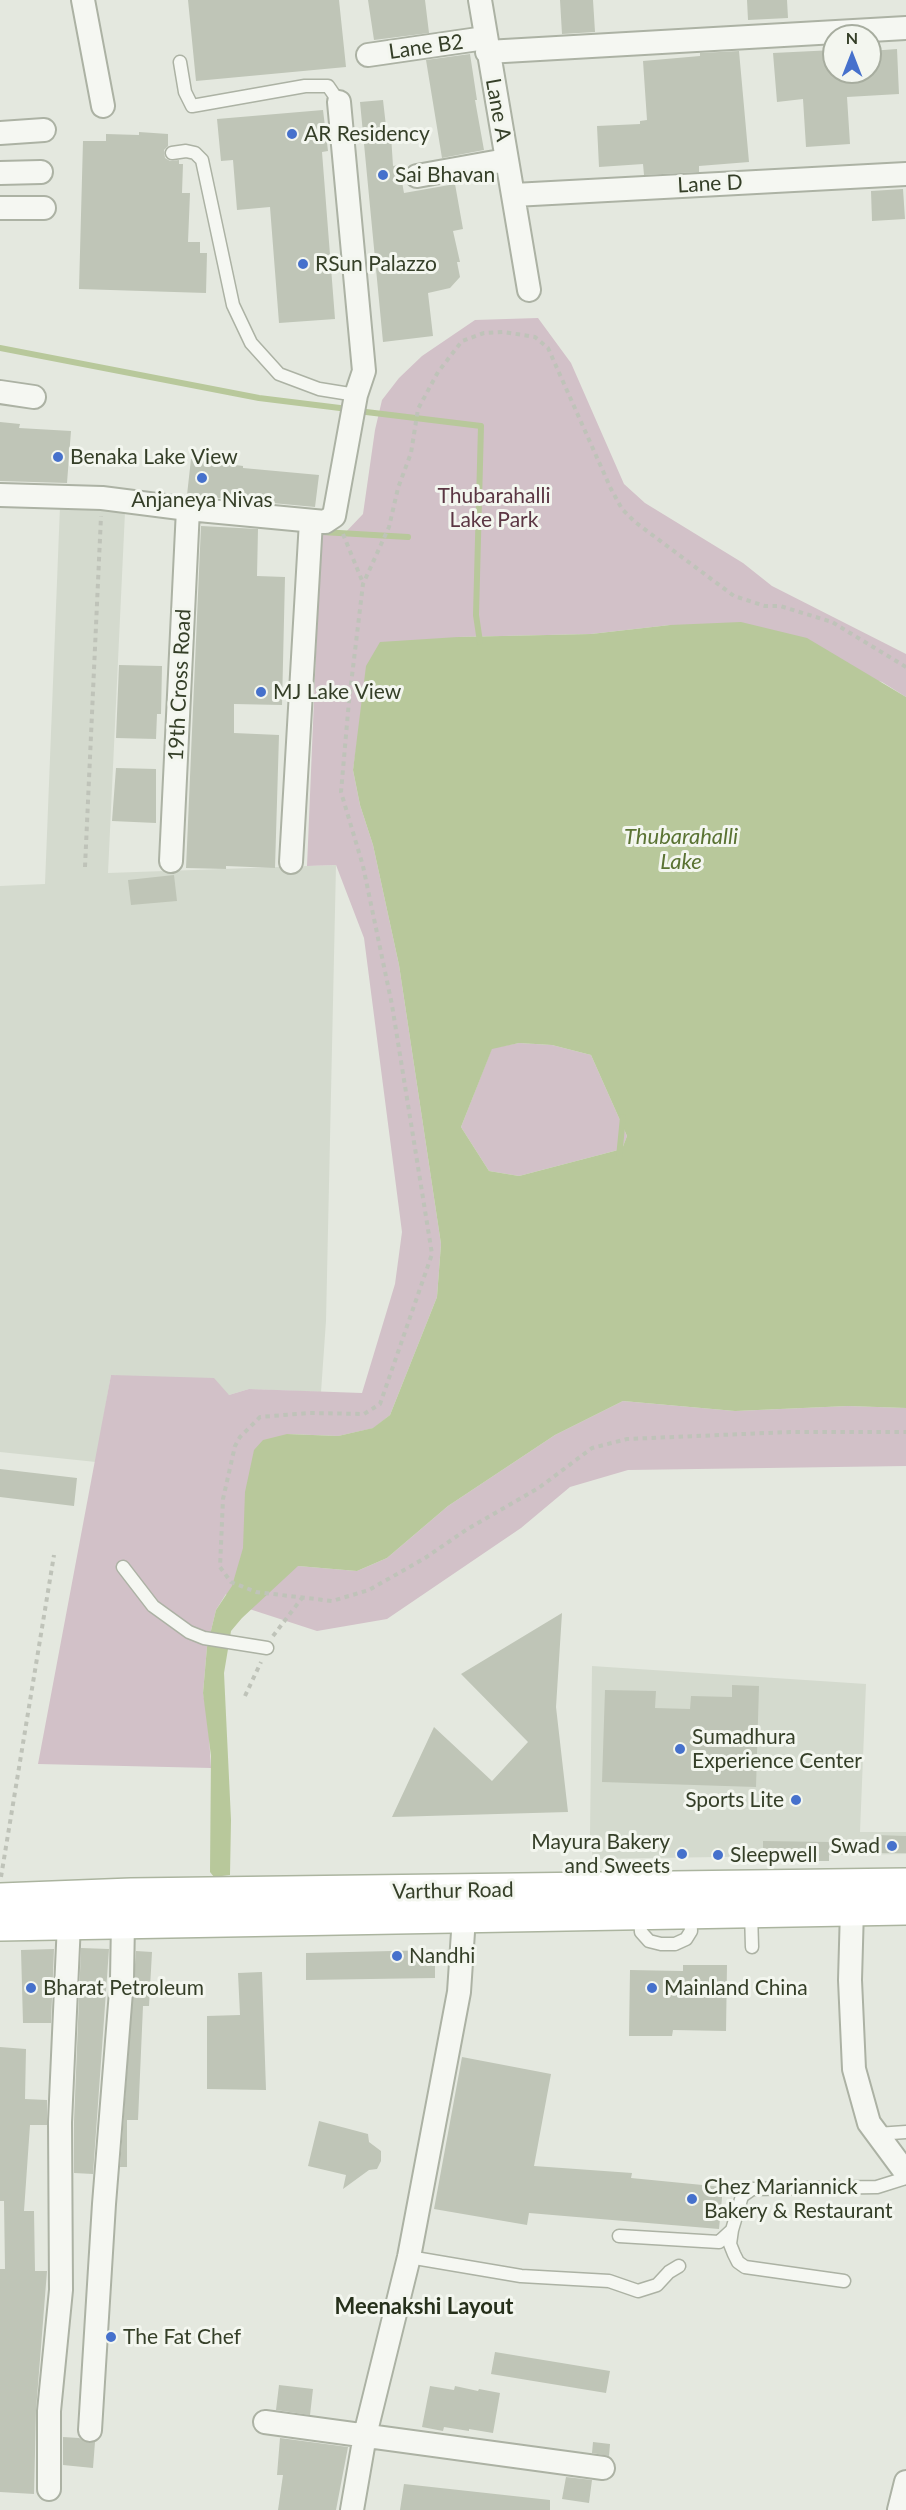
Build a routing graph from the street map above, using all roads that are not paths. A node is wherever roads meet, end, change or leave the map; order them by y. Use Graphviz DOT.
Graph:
graph roads {
  1 [pos="83,0"];
  2 [pos="480,0"];
  3 [pos="906,28"];
  4 [pos="486,45"];
  5 [pos="368,55"];
  6 [pos="180,62"];
  7 [pos="339,102"];
  8 [pos="103,106"];
  9 [pos="44,130"];
  10 [pos="0,133"];
  11 [pos="172,153"];
  12 [pos="506,160"];
  13 [pos="41,172"];
  14 [pos="0,173"];
  15 [pos="906,174"];
  16 [pos="417,176"];
  17 [pos="514,195"];
  18 [pos="0,208"];
  19 [pos="44,208"];
  20 [pos="530,290"];
  21 [pos="0,392"];
  22 [pos="34,397"];
  23 [pos="356,398"];
  24 [pos="0,495"];
  25 [pos="188,509"];
  26 [pos="310,521"];
  27 [pos="171,861"];
  28 [pos="291,862"];
  29 [pos="123,1567"];
  30 [pos="267,1648"];
  31 [pos="906,1885"];
  32 [pos="0,1900"];
  33 [pos="465,1905"];
  34 [pos="906,1908"];
  35 [pos="123,1909"];
  36 [pos="852,1909"];
  37 [pos="751,1911"];
  38 [pos="69,1923"];
  39 [pos="0,1924"];
  40 [pos="752,1947"];
  41 [pos="906,2132"];
  42 [pos="877,2134"];
  43 [pos="906,2173"];
  44 [pos="906,2178"];
  45 [pos="732,2230"];
  46 [pos="619,2236"];
  47 [pos="408,2256"];
  48 [pos="679,2266"];
  49 [pos="843,2281"];
  50 [pos="265,2422"];
  51 [pos="90,2430"];
  52 [pos="365,2435"];
  53 [pos="603,2468"];
  54 [pos="906,2482"];
  55 [pos="49,2489"];
  56 [pos="352,2510"];
  57 [pos="899,2510"];
  1 -- 8 [label="street"];
  2 -- 4 [label="street, Lane A"];
  3 -- 4 [label="street, Lane B2"];
  4 -- 5 [label="street, Lane B2"];
  4 -- 12 [label="street, Lane A"];
  6 -- 7 [label="lane"];
  7 -- 23 [label="street"];
  9 -- 10 [label="street"];
  11 -- 23 [label="lane"];
  12 -- 16 [label="street"];
  12 -- 17 [label="street, Lane A"];
  13 -- 14 [label="street"];
  15 -- 17 [label="street, Lane D"];
  17 -- 20 [label="street, Lane A"];
  18 -- 19 [label="street"];
  21 -- 22 [label="street"];
  23 -- 26 [label="street"];
  24 -- 25 [label="street"];
  25 -- 26 [label="street"];
  25 -- 27 [label="street, 19th Cross Road"];
  26 -- 28 [label="street"];
  29 -- 30 [label="lane"];
  31 -- 33 [label="main road, Varthur Road"];
  32 -- 35 [label="main road, Varthur Road"];
  33 -- 35 [label="main road, Varthur Road"];
  33 -- 37 [label="main road, Varthur Road"];
  33 -- 47 [label="street"];
  34 -- 36 [label="main road, Varthur Road"];
  35 -- 38 [label="main road, Varthur Road"];
  35 -- 51 [label="street"];
  36 -- 37 [label="main road, Varthur Road"];
  36 -- 42 [label="street"];
  37 -- 40 [label="lane"];
  38 -- 39 [label="main road, Varthur Road"];
  38 -- 55 [label="street"];
  41 -- 42 [label="lane"];
  42 -- 43 [label="street"];
  44 -- 45 [label="lane"];
  45 -- 46 [label="lane"];
  45 -- 49 [label="lane"];
  47 -- 48 [label="lane"];
  47 -- 52 [label="street"];
  50 -- 52 [label="street"];
  52 -- 53 [label="street"];
  52 -- 56 [label="street"];
  54 -- 57 [label="street"];
}
